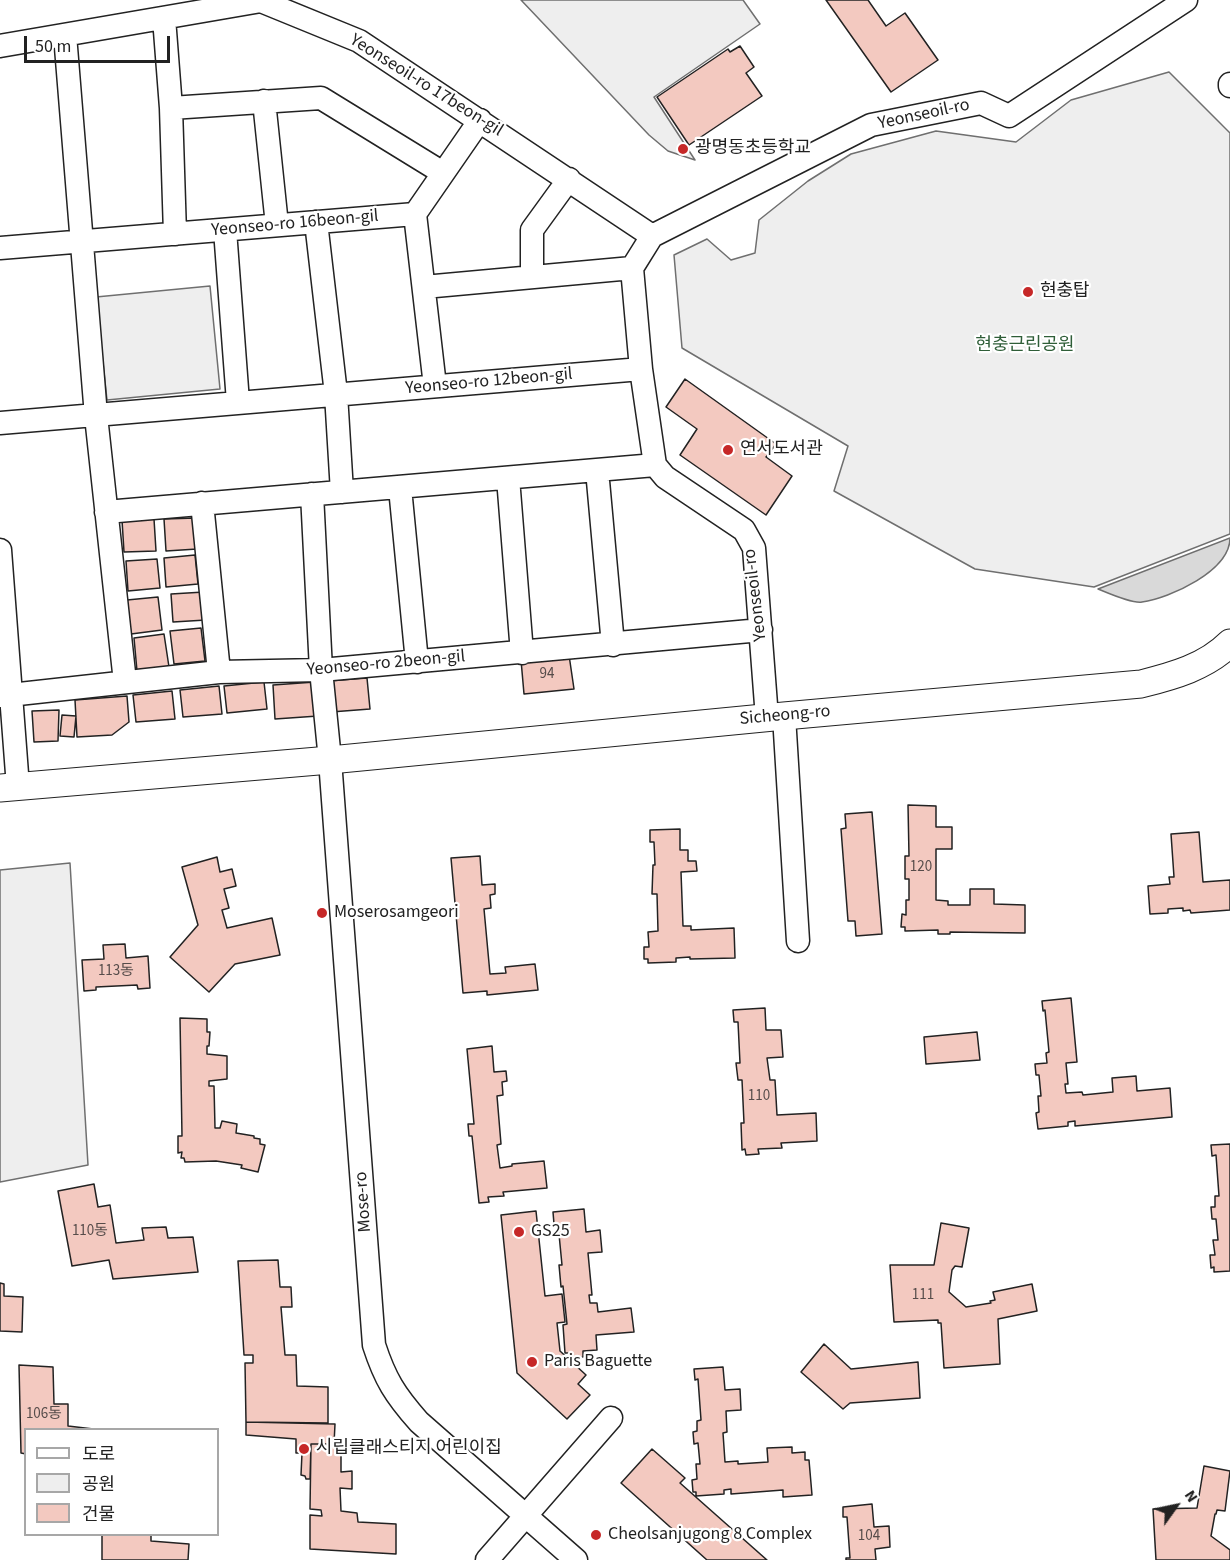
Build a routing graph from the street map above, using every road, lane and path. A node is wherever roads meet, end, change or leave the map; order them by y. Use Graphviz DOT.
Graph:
graph roads {
  1 [pos="1186,0"];
  2 [pos="164,18"];
  3 [pos="65,35"];
  4 [pos="0,46"];
  5 [pos="264,102"];
  6 [pos="171,108"];
  7 [pos="480,120"];
  8 [pos="443,173"];
  9 [pos="569,179"];
  10 [pos="415,214"];
  11 [pos="316,222"];
  12 [pos="277,225"];
  13 [pos="225,230"];
  14 [pos="176,234"];
  15 [pos="652,236"];
  16 [pos="84,241"];
  17 [pos="0,248"];
  18 [pos="632,268"];
  19 [pos="532,277"];
  20 [pos="424,287"];
  21 [pos="641,369"];
  22 [pos="435,386"];
  23 [pos="336,394"];
  24 [pos="238,402"];
  25 [pos="96,416"];
  26 [pos="0,423"];
  27 [pos="655,465"];
  28 [pos="597,470"];
  29 [pos="508,478"];
  30 [pos="400,488"];
  31 [pos="342,492"];
  32 [pos="312,494"];
  33 [pos="202,503"];
  34 [pos="106,512"];
  35 [pos="0,550"];
  36 [pos="761,630"];
  37 [pos="1230,644"];
  38 [pos="613,645"];
  39 [pos="522,653"];
  40 [pos="417,662"];
  41 [pos="321,670"];
  42 [pos="219,672"];
  43 [pos="125,682"];
  44 [pos="6,695"];
  45 [pos="775,717"];
  46 [pos="330,760"];
  47 [pos="9,787"];
  48 [pos="798,941"];
  49 [pos="611,1418"];
  50 [pos="526,1517"];
  51 [pos="487,1560"];
  52 [pos="576,1560"];
  1 -- 15 [label="street, Yeonseoil-ro"];
  2 -- 3 [label="street, Yeonseoil-ro 17beon-gil"];
  2 -- 6 [label="street"];
  2 -- 7 [label="street, Yeonseoil-ro 17beon-gil"];
  3 -- 4 [label="street, Yeonseoil-ro 17beon-gil"];
  3 -- 16 [label="street"];
  5 -- 6 [label="street"];
  5 -- 8 [label="street"];
  5 -- 12 [label="street"];
  6 -- 14 [label="street"];
  7 -- 8 [label="street"];
  7 -- 9 [label="street, Yeonseoil-ro 17beon-gil"];
  8 -- 10 [label="street"];
  9 -- 15 [label="street, Yeonseoil-ro 17beon-gil"];
  9 -- 19 [label="street"];
  10 -- 11 [label="street, Yeonseo-ro 16beon-gil"];
  10 -- 20 [label="street"];
  11 -- 12 [label="street, Yeonseo-ro 16beon-gil"];
  11 -- 23 [label="street"];
  12 -- 13 [label="street, Yeonseo-ro 16beon-gil"];
  13 -- 14 [label="street, Yeonseo-ro 16beon-gil"];
  13 -- 24 [label="street"];
  14 -- 16 [label="street, Yeonseo-ro 16beon-gil"];
  15 -- 18 [label="street"];
  16 -- 17 [label="street, Yeonseo-ro 16beon-gil"];
  16 -- 25 [label="street"];
  18 -- 19 [label="street"];
  18 -- 21 [label="street"];
  19 -- 20 [label="street"];
  20 -- 22 [label="street"];
  21 -- 22 [label="street, Yeonseo-ro 12beon-gil"];
  21 -- 27 [label="street"];
  22 -- 23 [label="street, Yeonseo-ro 12beon-gil"];
  23 -- 24 [label="street, Yeonseo-ro 12beon-gil"];
  23 -- 31 [label="street"];
  24 -- 25 [label="street, Yeonseo-ro 12beon-gil"];
  25 -- 26 [label="street, Yeonseo-ro 12beon-gil"];
  25 -- 34 [label="street"];
  27 -- 28 [label="street"];
  27 -- 36 [label="street, Yeonseoil-ro"];
  28 -- 29 [label="street"];
  28 -- 38 [label="street"];
  29 -- 30 [label="street"];
  29 -- 39 [label="street"];
  30 -- 31 [label="street"];
  30 -- 40 [label="street"];
  31 -- 32 [label="street"];
  32 -- 33 [label="street"];
  32 -- 41 [label="street, Mose-ro"];
  33 -- 34 [label="street"];
  33 -- 42 [label="street"];
  34 -- 43 [label="street"];
  35 -- 44 [label="street"];
  36 -- 38 [label="street, Yeonseo-ro 2beon-gil"];
  36 -- 45 [label="street, Yeonseoil-ro"];
  37 -- 45 [label="main road, Sicheong-ro"];
  38 -- 39 [label="street, Yeonseo-ro 2beon-gil"];
  39 -- 40 [label="street, Yeonseo-ro 2beon-gil"];
  40 -- 41 [label="street, Yeonseo-ro 2beon-gil"];
  41 -- 42 [label="street, Yeonseo-ro 2beon-gil"];
  41 -- 46 [label="street, Mose-ro"];
  42 -- 43 [label="street, Yeonseo-ro 2beon-gil"];
  43 -- 44 [label="street, Yeonseo-ro 2beon-gil"];
  44 -- 47 [label="street"];
  45 -- 46 [label="main road, Sicheong-ro"];
  45 -- 48 [label="street, Yeonseoil-ro"];
  46 -- 47 [label="main road, Sicheong-ro"];
  46 -- 50 [label="street, Mose-ro"];
  49 -- 50 [label="street"];
  50 -- 51 [label="street"];
  50 -- 52 [label="street, Mose-ro"];
}
